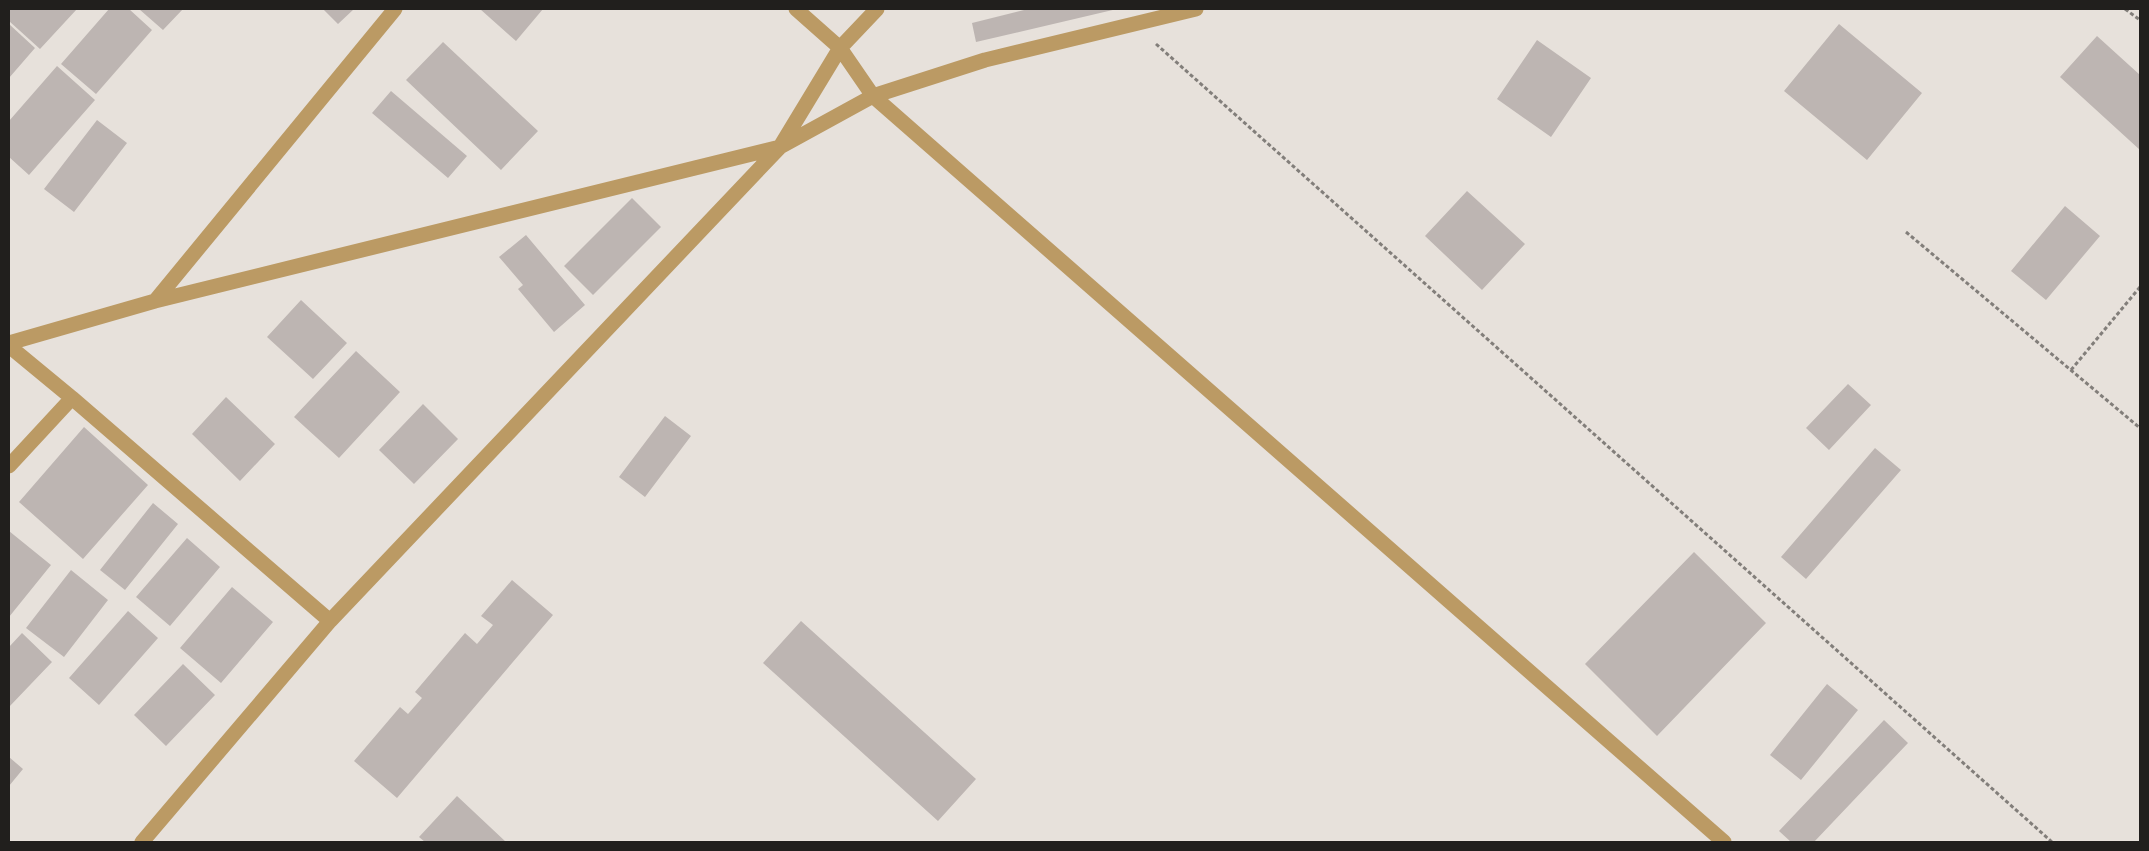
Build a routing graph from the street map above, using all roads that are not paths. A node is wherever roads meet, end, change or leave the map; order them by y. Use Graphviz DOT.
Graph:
graph roads {
  1 [pos="395,9"];
  2 [pos="796,9"];
  3 [pos="877,9"];
  4 [pos="1196,9"];
  5 [pos="840,48"];
  6 [pos="873,96"];
  7 [pos="780,147"];
  8 [pos="155,301"];
  9 [pos="9,345"];
  10 [pos="72,398"];
  11 [pos="9,466"];
  12 [pos="330,622"];
  13 [pos="142,842"];
  14 [pos="1724,842"];
  1 -- 8 [label="street"];
  2 -- 5 [label="street"];
  3 -- 5 [label="street"];
  4 -- 6 [label="street"];
  5 -- 6 [label="street"];
  5 -- 7 [label="street"];
  6 -- 7 [label="street"];
  6 -- 14 [label="street"];
  7 -- 8 [label="street"];
  7 -- 12 [label="street"];
  8 -- 9 [label="street"];
  9 -- 10 [label="street"];
  10 -- 11 [label="street"];
  10 -- 12 [label="street"];
  12 -- 13 [label="street"];
}
